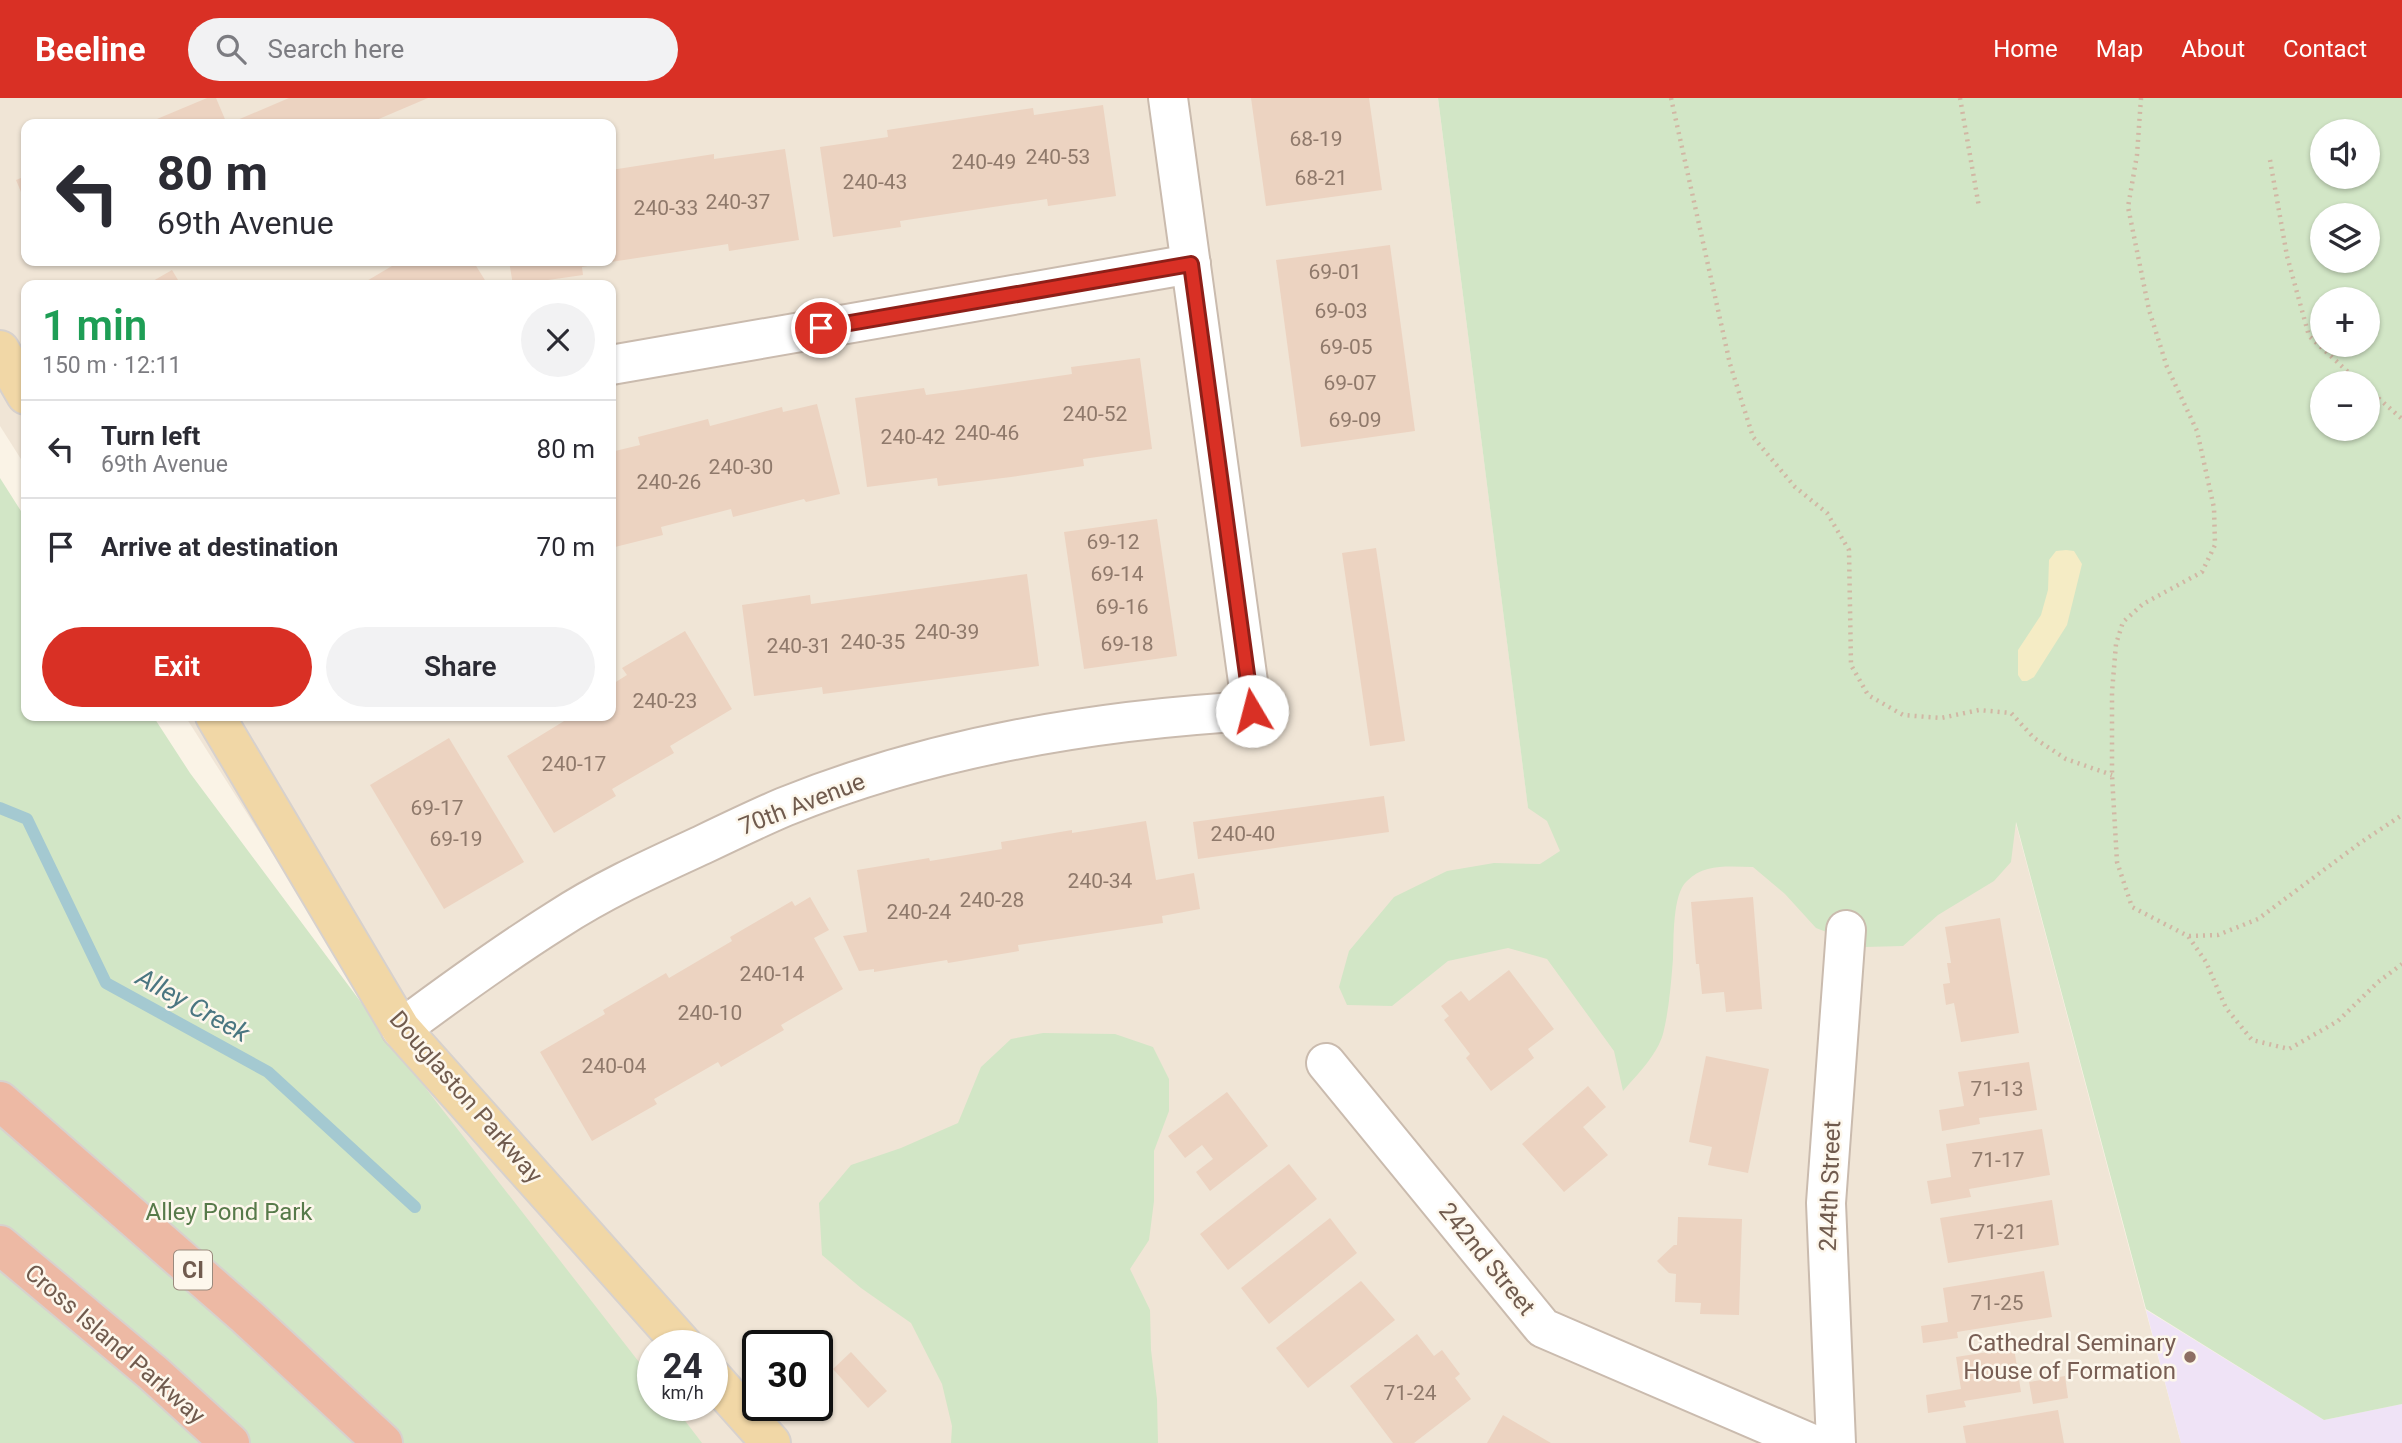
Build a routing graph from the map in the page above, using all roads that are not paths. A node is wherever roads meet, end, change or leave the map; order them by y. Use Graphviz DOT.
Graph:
graph roads {
  1 [pos="1168,98"];
  2 [pos="1191,264"];
  3 [pos="0,350"];
  4 [pos="616,364"];
  5 [pos="21,386"];
  6 [pos="218,721"];
  7 [pos="1846,930"];
  8 [pos="401,1029"];
  9 [pos="1326,1063"];
  10 [pos="0,1101"];
  11 [pos="0,1245"];
  12 [pos="670,1330"];
  13 [pos="728,1395"];
  14 [pos="230,1443"];
  15 [pos="383,1443"];
  16 [pos="771,1443"];
  17 [pos="1810,1443"];
  18 [pos="1836,1443"];
  1 -- 2 [label="street"];
  2 -- 4 [label="street"];
  2 -- 8 [label="street, 70th Avenue"];
  3 -- 5 [label="main road"];
  6 -- 8 [label="main road, Douglaston Parkway"];
  7 -- 18 [label="street, 244th Street"];
  8 -- 12 [label="main road, Douglaston Parkway"];
  9 -- 17 [label="street, 242nd Street"];
  10 -- 15 [label="highway, CI"];
  11 -- 14 [label="highway, Cross Island Parkway"];
  13 -- 16 [label="main road"];
}
